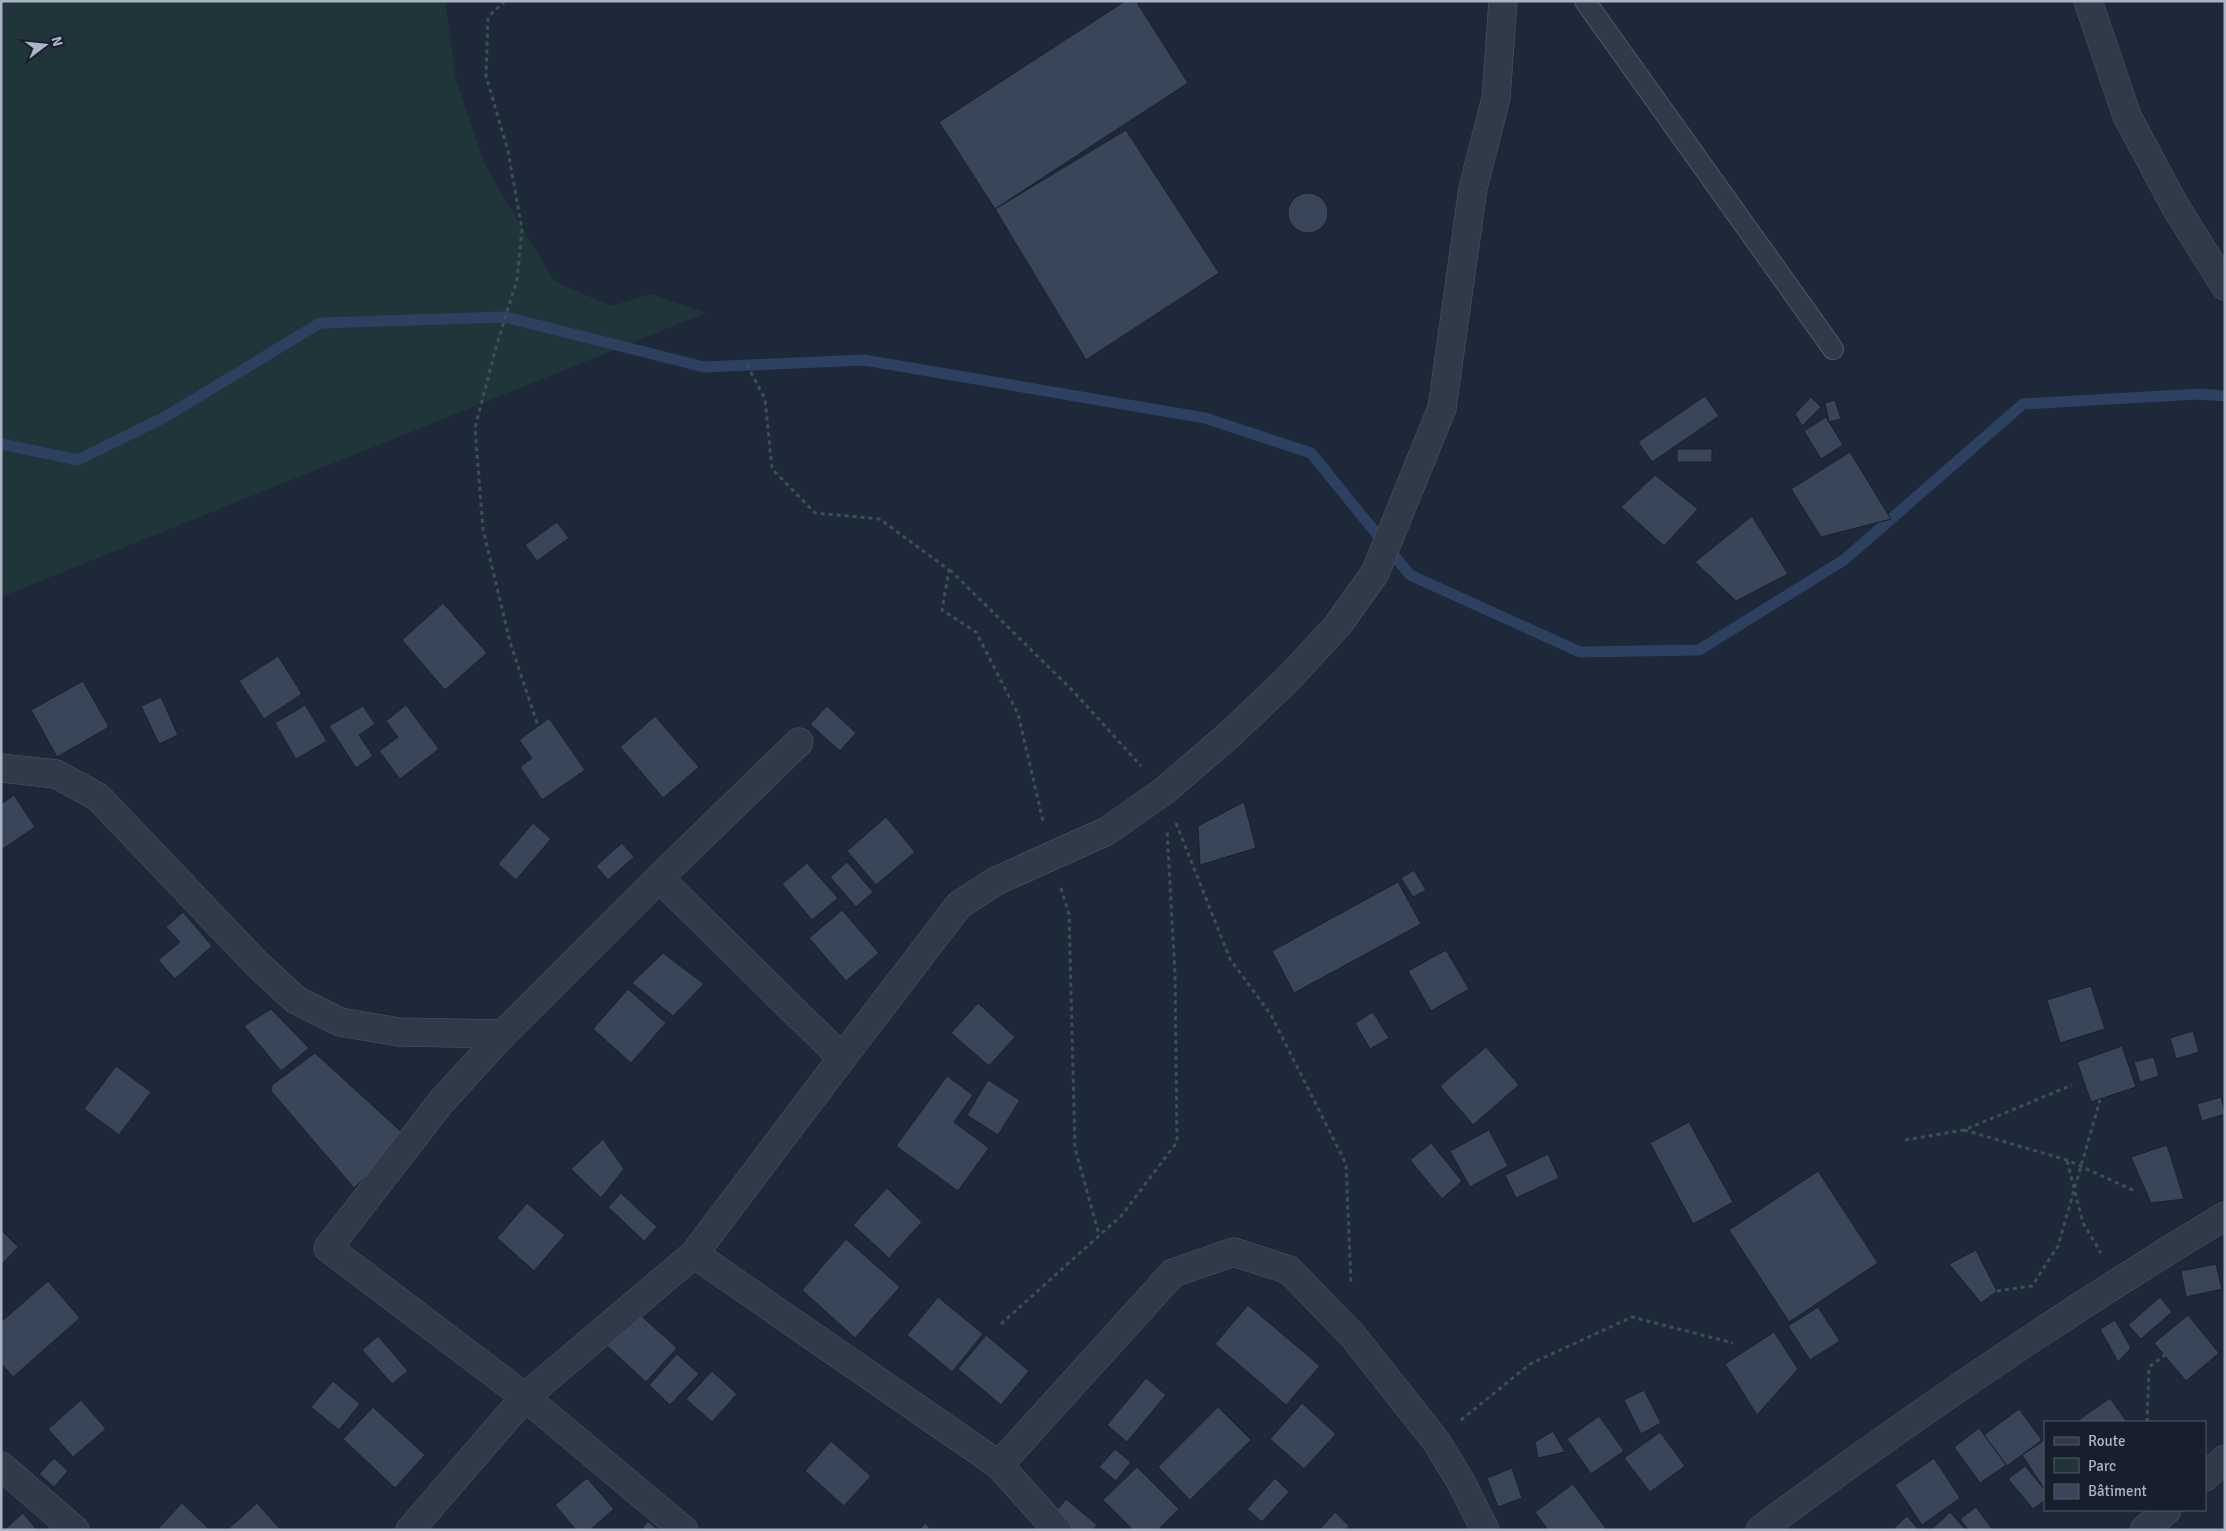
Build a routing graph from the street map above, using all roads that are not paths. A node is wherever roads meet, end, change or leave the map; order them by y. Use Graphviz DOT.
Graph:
graph roads {
  1 [pos="1503,1"];
  2 [pos="1586,1"];
  3 [pos="2088,1"];
  4 [pos="2225,286"];
  5 [pos="1833,349"];
  6 [pos="800,742"];
  7 [pos="1,768"];
  8 [pos="659,878"];
  9 [pos="502,1034"];
  10 [pos="842,1058"];
  11 [pos="2225,1216"];
  12 [pos="694,1254"];
  13 [pos="525,1397"];
  14 [pos="2225,1460"];
  15 [pos="999,1465"];
  16 [pos="1,1466"];
  17 [pos="2206,1476"];
  18 [pos="2166,1511"];
  19 [pos="75,1530"];
  20 [pos="410,1530"];
  21 [pos="684,1530"];
  22 [pos="1057,1530"];
  23 [pos="1485,1530"];
  24 [pos="1760,1530"];
  25 [pos="2144,1530"];
  1 -- 10 [label="street"];
  2 -- 5 [label="lane"];
  3 -- 4 [label="street"];
  6 -- 8 [label="street"];
  7 -- 9 [label="street"];
  8 -- 9 [label="street"];
  8 -- 10 [label="street"];
  9 -- 13 [label="street"];
  10 -- 12 [label="street"];
  11 -- 24 [label="street"];
  12 -- 13 [label="street"];
  12 -- 15 [label="street"];
  13 -- 20 [label="street"];
  13 -- 21 [label="street"];
  14 -- 17 [label="street"];
  15 -- 22 [label="street"];
  15 -- 23 [label="street"];
  16 -- 19 [label="street"];
  18 -- 25 [label="street"];
}
